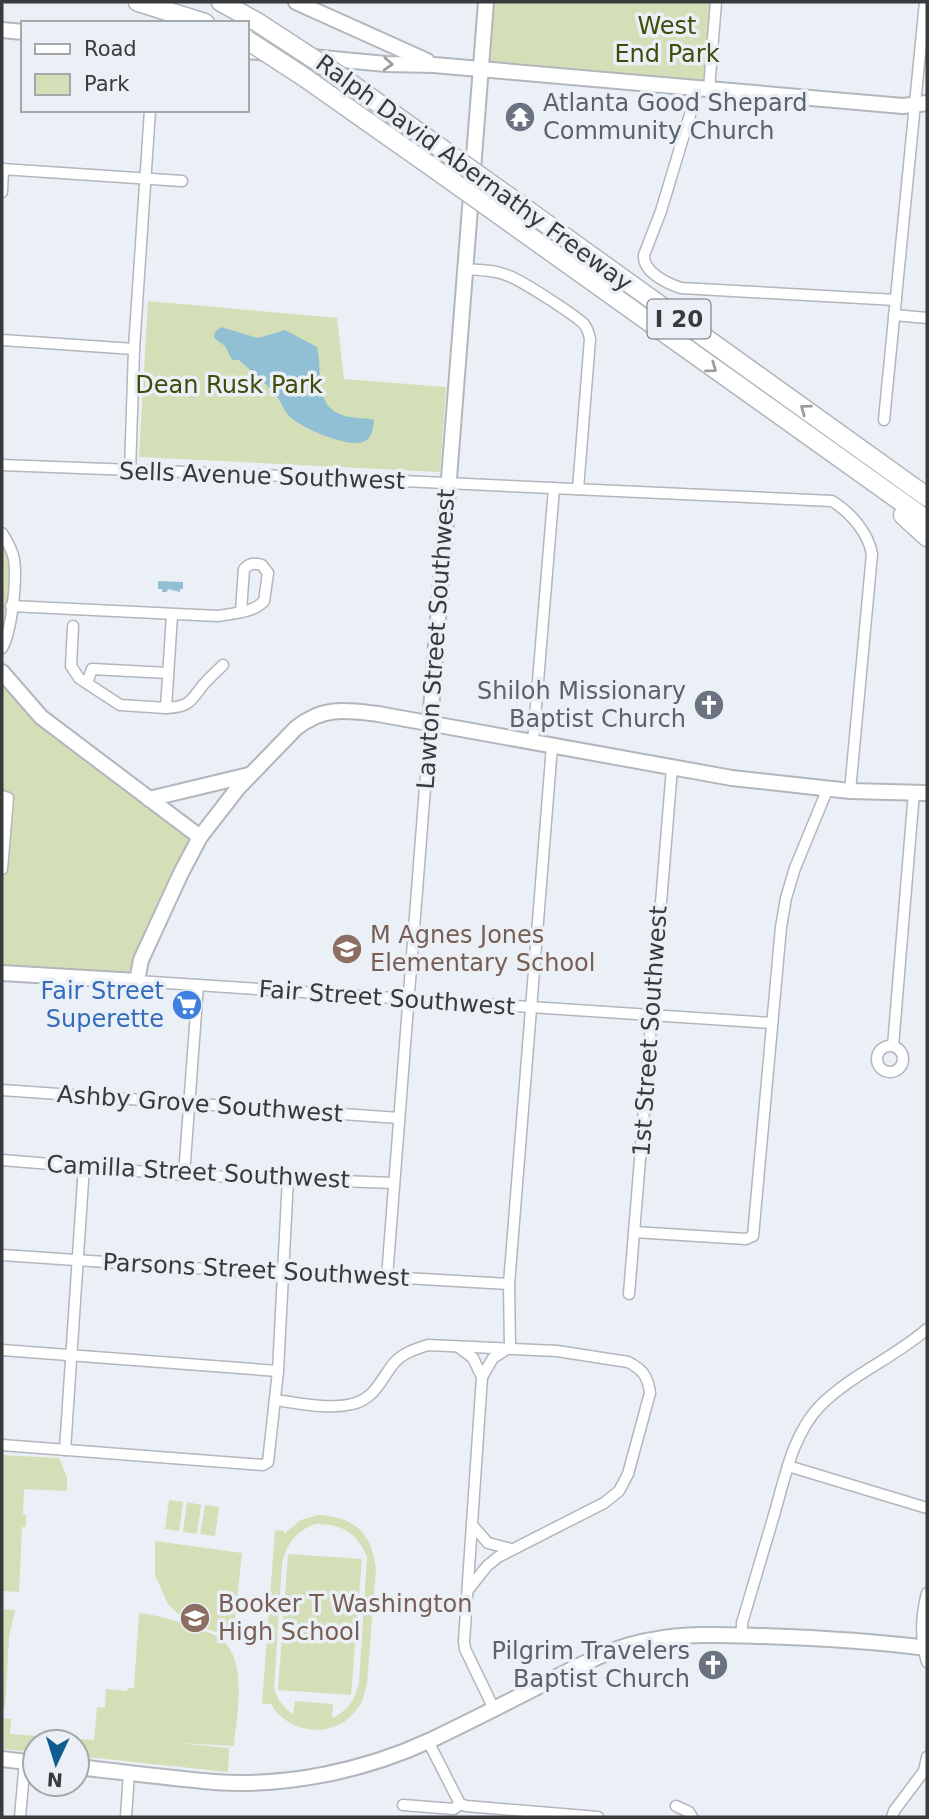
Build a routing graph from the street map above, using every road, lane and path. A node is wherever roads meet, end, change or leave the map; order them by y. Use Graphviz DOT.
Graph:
graph roads {
  1 [pos="138,2"];
  2 [pos="221,2"];
  3 [pos="296,2"];
  4 [pos="486,2"];
  5 [pos="716,2"];
  6 [pos="925,2"];
  7 [pos="177,9"];
  8 [pos="209,21"];
  9 [pos="2,30"];
  10 [pos="21,32"];
  11 [pos="376,39"];
  12 [pos="248,41"];
  13 [pos="248,51"];
  14 [pos="341,60"];
  15 [pos="434,65"];
  16 [pos="481,69"];
  17 [pos="703,89"];
  18 [pos="921,104"];
  19 [pos="150,112"];
  20 [pos="3,169"];
  21 [pos="147,179"];
  22 [pos="182,181"];
  23 [pos="2,192"];
  24 [pos="465,269"];
  25 [pos="896,300"];
  26 [pos="894,315"];
  27 [pos="927,318"];
  28 [pos="2,340"];
  29 [pos="134,349"];
  30 [pos="884,421"];
  31 [pos="860,449"];
  32 [pos="837,457"];
  33 [pos="2,465"];
  34 [pos="130,471"];
  35 [pos="927,481"];
  36 [pos="449,483"];
  37 [pos="554,488"];
  38 [pos="578,489"];
  39 [pos="927,497"];
  40 [pos="927,520"];
  41 [pos="2,533"];
  42 [pos="927,537"];
  43 [pos="11,606"];
  44 [pos="241,611"];
  45 [pos="172,615"];
  46 [pos="73,626"];
  47 [pos="2,648"];
  48 [pos="223,665"];
  49 [pos="2,672"];
  50 [pos="169,673"];
  51 [pos="87,683"];
  52 [pos="166,708"];
  53 [pos="430,723"];
  54 [pos="533,743"];
  55 [pos="552,746"];
  56 [pos="672,768"];
  57 [pos="251,774"];
  58 [pos="828,788"];
  59 [pos="849,791"];
  60 [pos="921,792"];
  61 [pos="2,796"];
  62 [pos="149,799"];
  63 [pos="200,837"];
  64 [pos="2,869"];
  65 [pos="2,972"];
  66 [pos="137,981"];
  67 [pos="198,985"];
  68 [pos="408,1000"];
  69 [pos="531,1007"];
  70 [pos="651,1015"];
  71 [pos="772,1023"];
  72 [pos="892,1046"];
  73 [pos="2,1090"];
  74 [pos="189,1103"];
  75 [pos="399,1118"];
  76 [pos="2,1160"];
  77 [pos="84,1166"];
  78 [pos="184,1175"];
  79 [pos="288,1178"];
  80 [pos="394,1183"];
  81 [pos="634,1231"];
  82 [pos="2,1255"];
  83 [pos="78,1261"];
  84 [pos="283,1274"];
  85 [pos="387,1277"];
  86 [pos="509,1284"];
  87 [pos="629,1294"];
  88 [pos="927,1329"];
  89 [pos="456,1346"];
  90 [pos="510,1348"];
  91 [pos="2,1350"];
  92 [pos="71,1356"];
  93 [pos="278,1371"];
  94 [pos="482,1377"];
  95 [pos="275,1401"];
  96 [pos="2,1445"];
  97 [pos="65,1450"];
  98 [pos="788,1466"];
  99 [pos="927,1508"];
  100 [pos="472,1525"];
  101 [pos="511,1549"];
  102 [pos="468,1590"];
  103 [pos="927,1593"];
  104 [pos="742,1636"];
  105 [pos="926,1652"];
  106 [pos="494,1709"];
  107 [pos="428,1741"];
  108 [pos="927,1757"];
  109 [pos="2,1759"];
  110 [pos="21,1761"];
  111 [pos="91,1768"];
  112 [pos="129,1772"];
  113 [pos="23,1798"];
  114 [pos="460,1804"];
  115 [pos="403,1805"];
  116 [pos="676,1806"];
  117 [pos="20,1817"];
  118 [pos="126,1817"];
  119 [pos="598,1817"];
  120 [pos="692,1817"];
  121 [pos="892,1817"];
  1 -- 7 [label="highway"];
  31 -- 2 [label="highway, Ralph David Abernathy Freeway / I 20, one-way, bridge"];
  3 -- 11 [label="street"];
  4 -- 16 [label="street, Lawton Street Southwest"];
  5 -- 17 [label="street"];
  6 -- 18 [label="street"];
  7 -- 8 [label="highway"];
  9 -- 10 [label="street"];
  11 -- 14 [label="street"];
  11 -- 15 [label="street"];
  12 -- 32 [label="highway, Ralph David Abernathy Freeway / I 20, one-way, bridge"];
  13 -- 14 [label="street"];
  14 -- 15 [label="street, one-way"];
  15 -- 16 [label="street"];
  16 -- 17 [label="street"];
  16 -- 24 [label="street, Lawton Street Southwest"];
  17 -- 18 [label="street"];
  17 -- 25 [label="street"];
  18 -- 25 [label="street"];
  19 -- 21 [label="street"];
  20 -- 21 [label="street"];
  20 -- 23 [label="street"];
  21 -- 22 [label="street"];
  21 -- 29 [label="street"];
  24 -- 36 [label="street, Lawton Street Southwest"];
  24 -- 38 [label="street"];
  25 -- 26 [label="street"];
  26 -- 27 [label="street"];
  26 -- 30 [label="street"];
  28 -- 29 [label="street"];
  29 -- 34 [label="street"];
  31 -- 35 [label="highway"];
  31 -- 39 [label="highway, Ralph David Abernathy Freeway / I 20"];
  32 -- 40 [label="highway, Ralph David Abernathy Freeway / I 20"];
  32 -- 42 [label="highway"];
  33 -- 34 [label="street, Sells Avenue Southwest"];
  34 -- 36 [label="street, Sells Avenue Southwest"];
  36 -- 37 [label="street, Sells Avenue Southwest"];
  36 -- 53 [label="street, Lawton Street Southwest"];
  37 -- 38 [label="street, Sells Avenue Southwest"];
  37 -- 54 [label="street"];
  38 -- 59 [label="street, Sells Avenue Southwest"];
  41 -- 43 [label="street"];
  43 -- 45 [label="street"];
  43 -- 47 [label="street"];
  44 -- 44 [label="street"];
  44 -- 45 [label="street"];
  45 -- 50 [label="street"];
  46 -- 51 [label="street"];
  48 -- 52 [label="street"];
  49 -- 62 [label="street"];
  50 -- 51 [label="street"];
  50 -- 52 [label="street"];
  51 -- 52 [label="street"];
  53 -- 54 [label="street"];
  53 -- 57 [label="street"];
  53 -- 68 [label="street, Lawton Street Southwest"];
  54 -- 55 [label="street"];
  55 -- 56 [label="street"];
  55 -- 69 [label="street"];
  56 -- 58 [label="street"];
  56 -- 70 [label="street, 1st Street Southwest"];
  57 -- 62 [label="street"];
  57 -- 63 [label="street"];
  58 -- 59 [label="street"];
  58 -- 71 [label="street"];
  59 -- 60 [label="street"];
  60 -- 72 [label="street"];
  61 -- 64 [label="street"];
  62 -- 63 [label="street"];
  63 -- 66 [label="street"];
  65 -- 66 [label="street, Fair Street Southwest"];
  66 -- 67 [label="street, Fair Street Southwest"];
  67 -- 68 [label="street, Fair Street Southwest"];
  67 -- 74 [label="street"];
  68 -- 69 [label="street, Fair Street Southwest"];
  68 -- 75 [label="street, Lawton Street Southwest"];
  69 -- 70 [label="street, Fair Street Southwest"];
  69 -- 86 [label="street"];
  70 -- 71 [label="street, Fair Street Southwest"];
  70 -- 81 [label="street, 1st Street Southwest"];
  71 -- 81 [label="street"];
  73 -- 74 [label="street, Ashby Grove Southwest"];
  74 -- 75 [label="street, Ashby Grove Southwest"];
  74 -- 78 [label="street"];
  75 -- 80 [label="street, Lawton Street Southwest"];
  76 -- 77 [label="street, Camilla Street Southwest"];
  77 -- 78 [label="street, Camilla Street Southwest"];
  77 -- 83 [label="street"];
  78 -- 79 [label="street, Camilla Street Southwest"];
  79 -- 80 [label="street, Camilla Street Southwest"];
  79 -- 84 [label="street"];
  80 -- 85 [label="street, Lawton Street Southwest"];
  81 -- 87 [label="street, 1st Street Southwest"];
  82 -- 83 [label="street, Parsons Street Southwest"];
  83 -- 84 [label="street, Parsons Street Southwest"];
  83 -- 92 [label="street"];
  84 -- 85 [label="street, Parsons Street Southwest"];
  84 -- 93 [label="street"];
  85 -- 86 [label="street, Parsons Street Southwest"];
  86 -- 90 [label="street"];
  88 -- 98 [label="street"];
  89 -- 90 [label="street"];
  89 -- 94 [label="street"];
  89 -- 95 [label="street"];
  90 -- 94 [label="street"];
  90 -- 101 [label="street"];
  91 -- 92 [label="street"];
  92 -- 93 [label="street"];
  92 -- 97 [label="street"];
  93 -- 95 [label="street"];
  94 -- 100 [label="street"];
  95 -- 97 [label="street"];
  96 -- 97 [label="street"];
  98 -- 99 [label="street"];
  98 -- 104 [label="street"];
  100 -- 101 [label="street"];
  100 -- 102 [label="street"];
  101 -- 102 [label="street"];
  102 -- 106 [label="street"];
  103 -- 105 [label="street"];
  104 -- 105 [label="street"];
  104 -- 106 [label="street"];
  106 -- 107 [label="street"];
  107 -- 112 [label="street"];
  107 -- 114 [label="street"];
  108 -- 121 [label="street"];
  109 -- 110 [label="street"];
  111 -- 112 [label="street"];
  112 -- 118 [label="street"];
  113 -- 117 [label="street"];
  114 -- 115 [label="street"];
  114 -- 119 [label="street"];
  116 -- 120 [label="street"];
}
